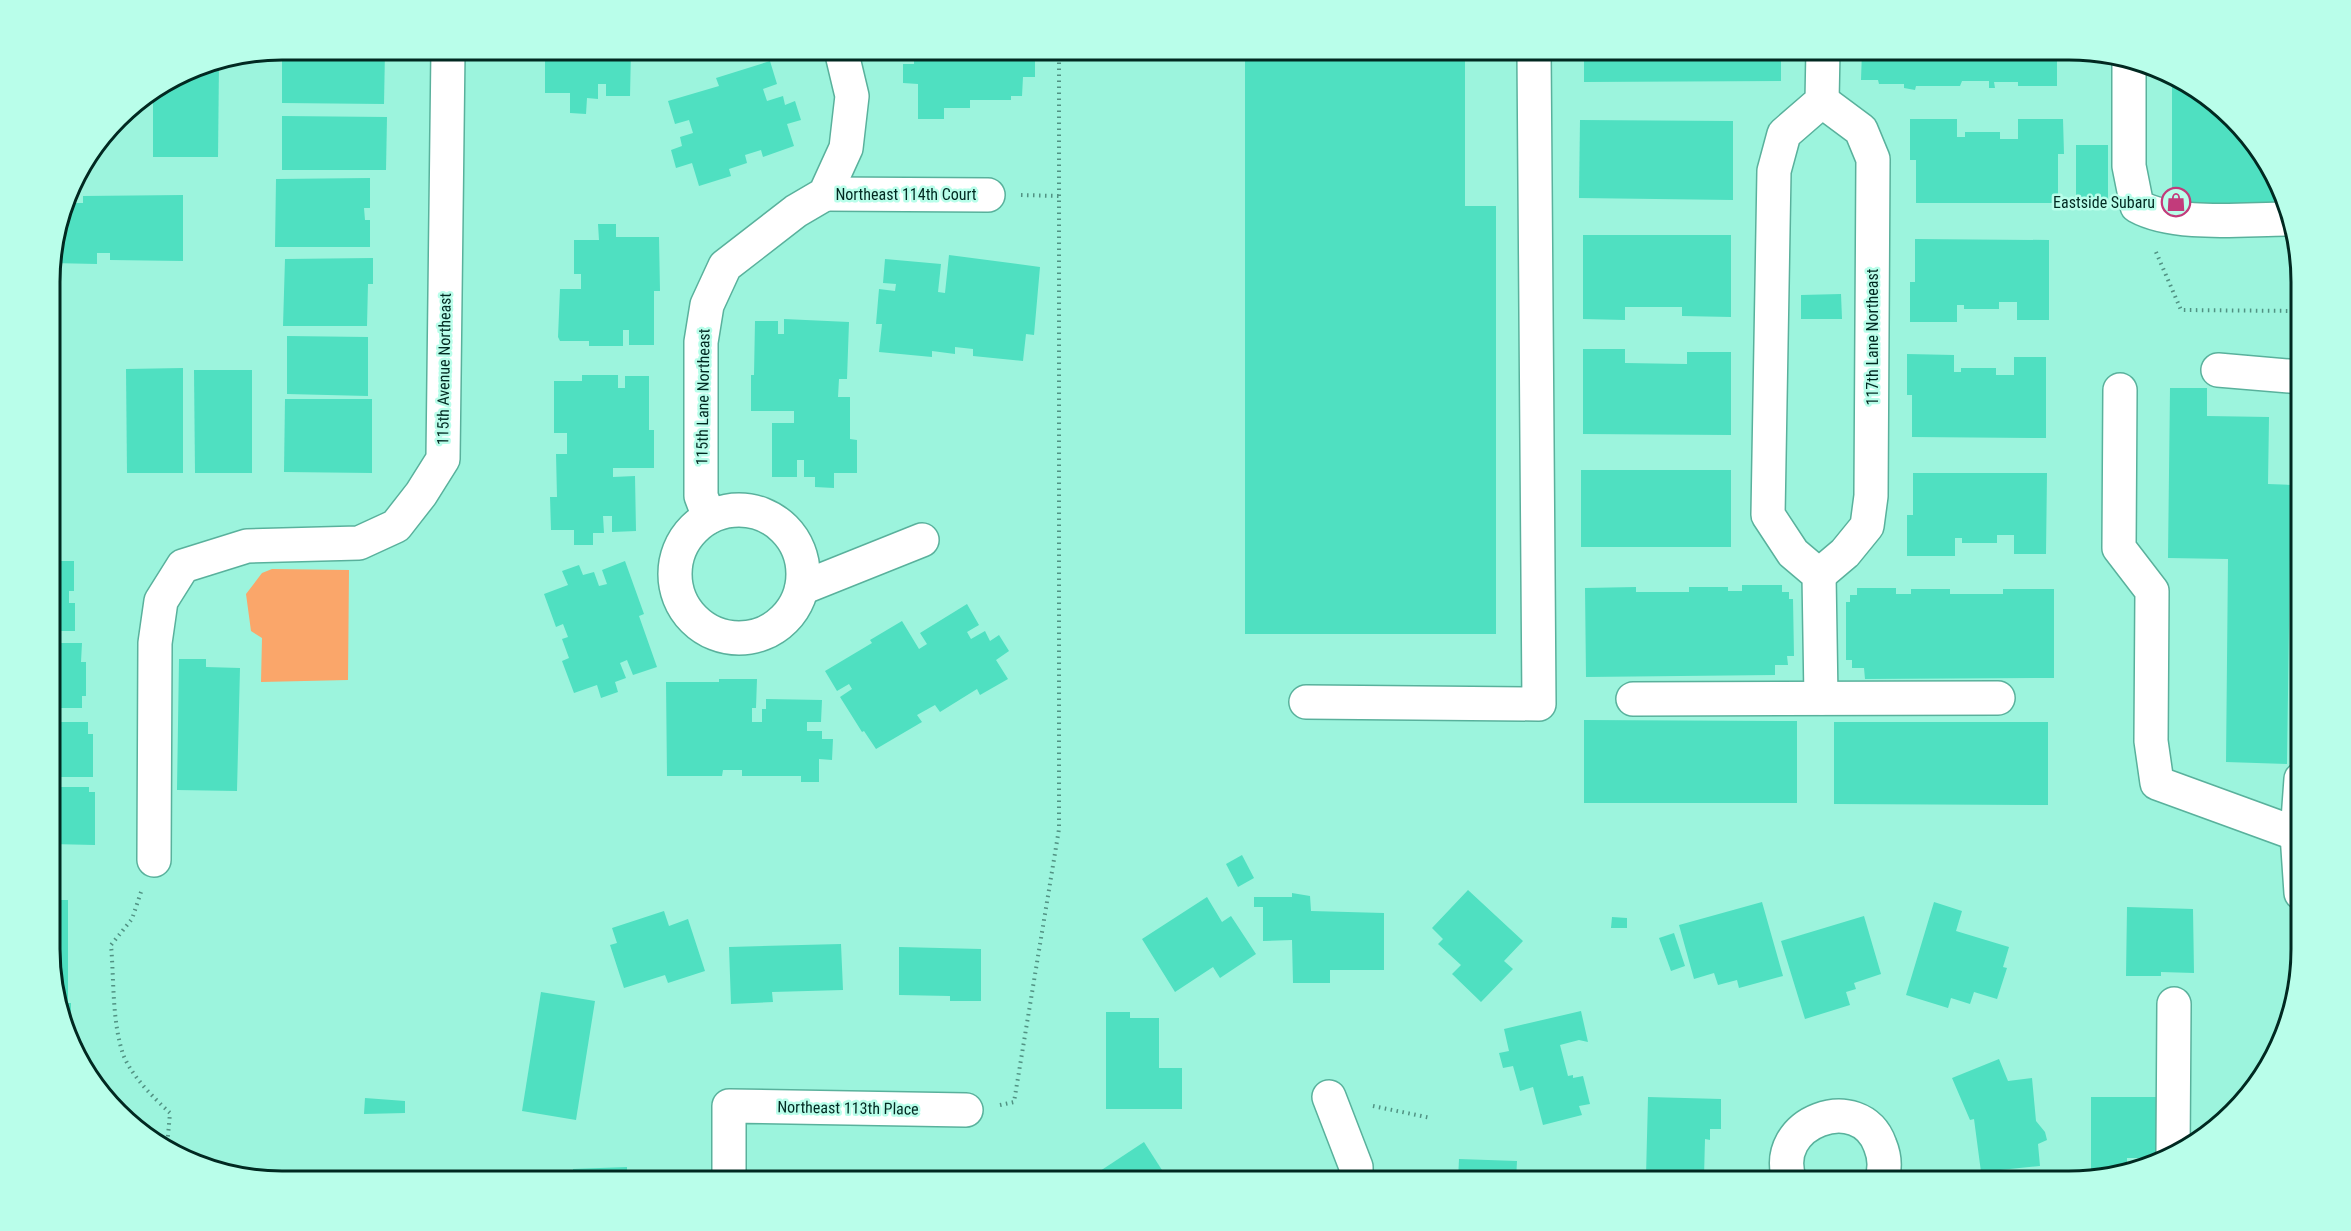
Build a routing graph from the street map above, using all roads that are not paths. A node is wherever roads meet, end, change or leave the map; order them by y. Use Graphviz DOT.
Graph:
graph roads {
  1 [pos="448,60"];
  2 [pos="843,60"];
  3 [pos="1534,60"];
  4 [pos="1823,60"];
  5 [pos="2129,69"];
  6 [pos="1822,101"];
  7 [pos="825,194"];
  8 [pos="988,195"];
  9 [pos="2281,219"];
  10 [pos="2218,370"];
  11 [pos="2291,375"];
  12 [pos="2120,390"];
  13 [pos="709,517"];
  14 [pos="922,540"];
  15 [pos="1819,575"];
  16 [pos="802,588"];
  17 [pos="1821,698"];
  18 [pos="1998,698"];
  19 [pos="1633,699"];
  20 [pos="1306,702"];
  21 [pos="2291,832"];
  22 [pos="154,860"];
  23 [pos="2174,1004"];
  24 [pos="1329,1097"];
  25 [pos="966,1110"];
  26 [pos="2174,1144"];
  27 [pos="729,1171"];
  28 [pos="1356,1171"];
  29 [pos="1787,1171"];
  30 [pos="1884,1171"];
  1 -- 22 [label="street, 115th Avenue Northeast"];
  2 -- 7 [label="street"];
  3 -- 20 [label="street"];
  4 -- 6 [label="street"];
  5 -- 9 [label="street"];
  6 -- 15 [label="street"];
  6 -- 15 [label="street, 117th Lane Northeast"];
  7 -- 8 [label="street, Northeast 114th Court"];
  7 -- 13 [label="street, 115th Lane Northeast"];
  10 -- 11 [label="street"];
  12 -- 21 [label="street"];
  13 -- 16 [label="street"];
  13 -- 16 [label="street"];
  14 -- 16 [label="street"];
  15 -- 17 [label="street"];
  17 -- 18 [label="street"];
  17 -- 19 [label="street"];
  23 -- 26 [label="street"];
  24 -- 28 [label="street"];
  25 -- 27 [label="street, Northeast 113th Place"];
  29 -- 30 [label="street"];
}
